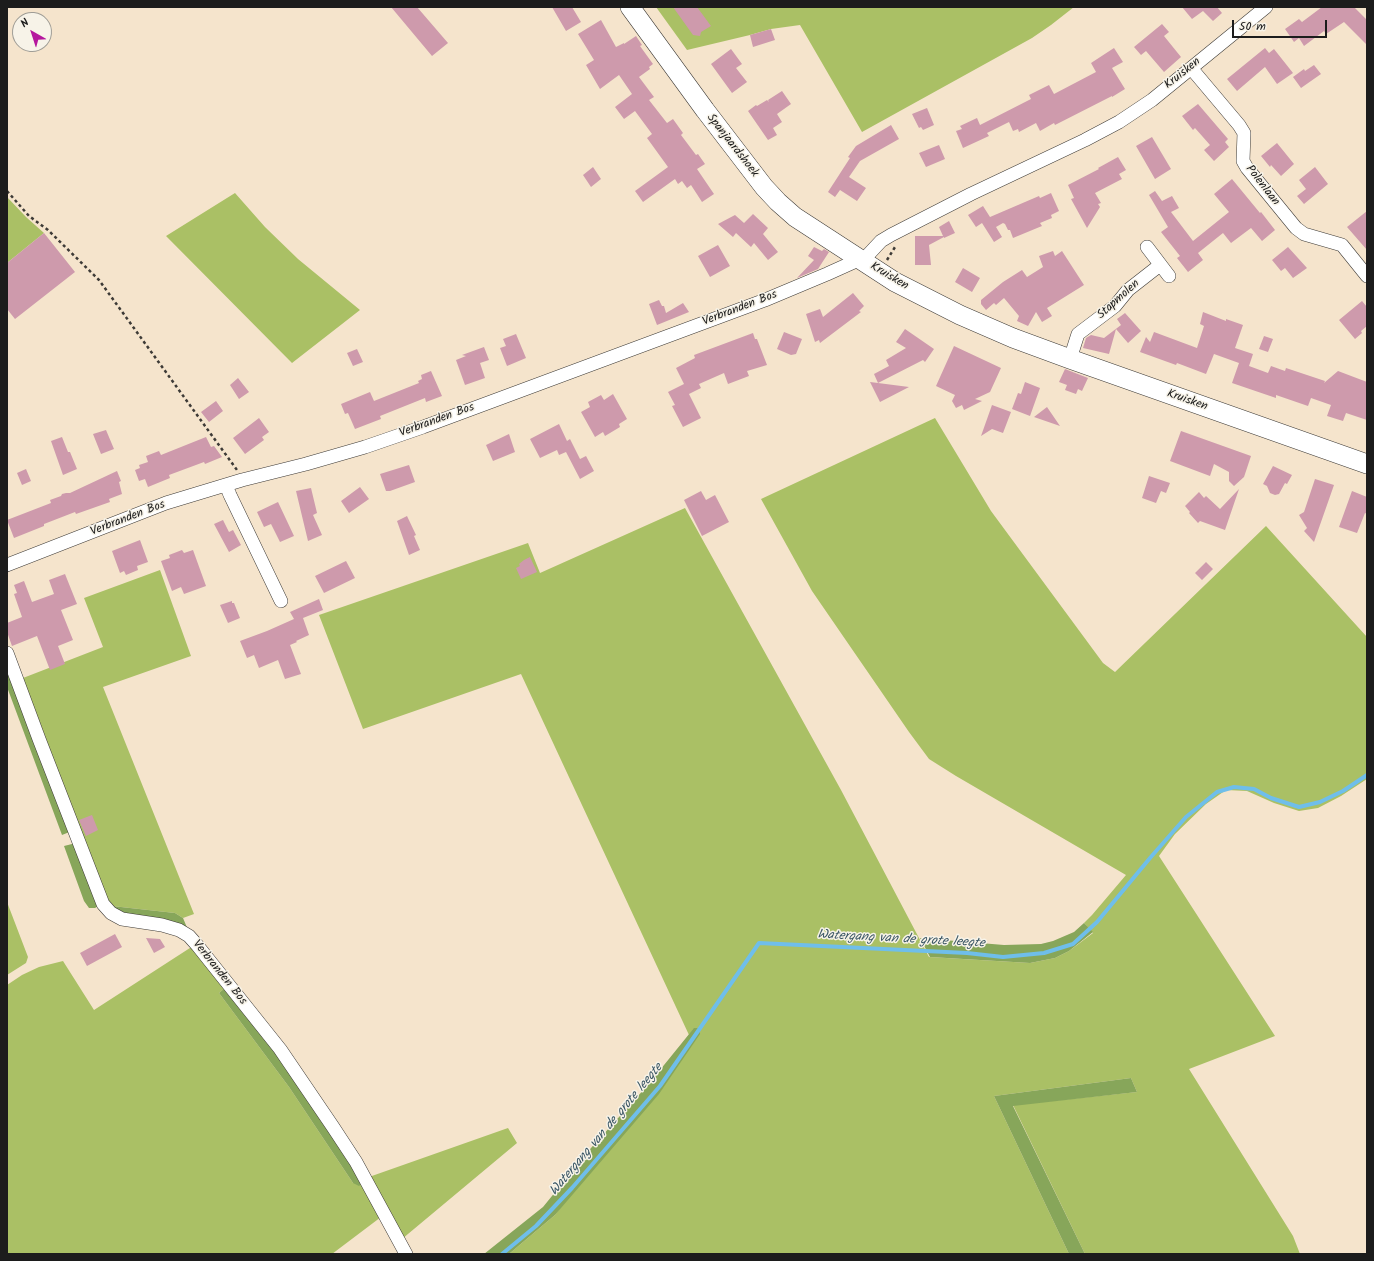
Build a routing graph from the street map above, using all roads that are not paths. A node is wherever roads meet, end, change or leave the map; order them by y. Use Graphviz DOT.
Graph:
graph roads {
  1 [pos="630,7"];
  2 [pos="1266,7"];
  3 [pos="1191,68"];
  4 [pos="1147,247"];
  5 [pos="860,259"];
  6 [pos="1160,265"];
  7 [pos="1169,276"];
  8 [pos="1367,276"];
  9 [pos="1070,359"];
  10 [pos="1367,464"];
  11 [pos="226,485"];
  12 [pos="7,565"];
  13 [pos="281,601"];
  14 [pos="7,653"];
  15 [pos="406,1254"];
  1 -- 5 [label="street, Spanjaardshoek"];
  2 -- 3 [label="street, Kruisken"];
  3 -- 5 [label="street, Kruisken"];
  3 -- 8 [label="street, Polenlaan"];
  4 -- 6 [label="street"];
  5 -- 9 [label="street, Kruisken"];
  5 -- 11 [label="street, Verbranden Bos"];
  6 -- 7 [label="street"];
  6 -- 9 [label="street, Stapmolen"];
  9 -- 10 [label="street, Kruisken"];
  11 -- 12 [label="street, Verbranden Bos"];
  11 -- 13 [label="street"];
  14 -- 15 [label="street, Verbranden Bos"];
}
